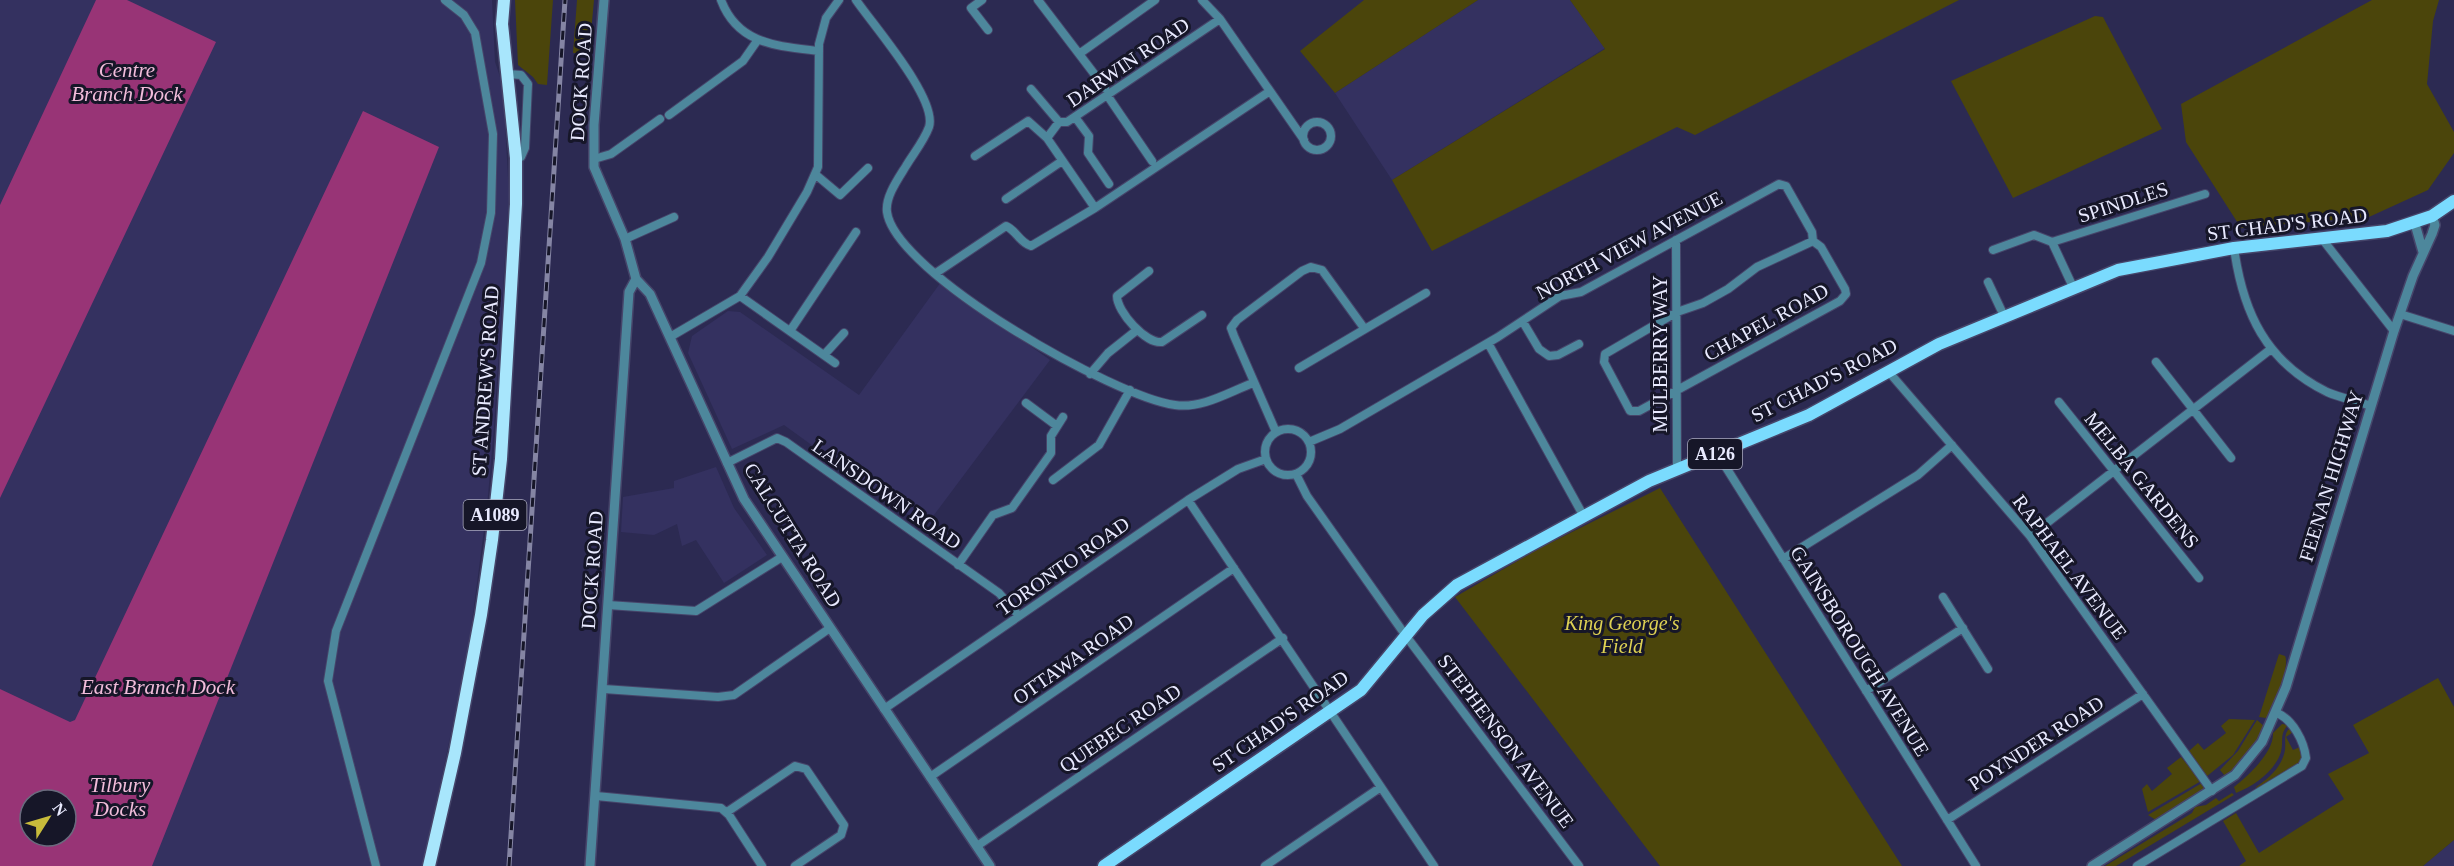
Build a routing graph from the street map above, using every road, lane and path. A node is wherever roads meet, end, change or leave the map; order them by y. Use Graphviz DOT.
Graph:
graph roads {
  1 [pos="445,0"];
  2 [pos="504,0"];
  3 [pos="604,0"];
  4 [pos="721,0"];
  5 [pos="839,0"];
  6 [pos="856,0"];
  7 [pos="982,0"];
  8 [pos="1038,0"];
  9 [pos="1155,0"];
  10 [pos="1202,0"];
  11 [pos="1220,20"];
  12 [pos="988,30"];
  13 [pos="757,41"];
  14 [pos="819,51"];
  15 [pos="1079,54"];
  16 [pos="507,74"];
  17 [pos="1031,89"];
  18 [pos="1106,91"];
  19 [pos="1270,91"];
  20 [pos="669,115"];
  21 [pos="1075,117"];
  22 [pos="660,119"];
  23 [pos="1059,122"];
  24 [pos="1047,138"];
  25 [pos="1304,140"];
  26 [pos="975,156"];
  27 [pos="516,158"];
  28 [pos="1152,160"];
  29 [pos="1062,161"];
  30 [pos="594,163"];
  31 [pos="868,168"];
  32 [pos="815,174"];
  33 [pos="1109,184"];
  34 [pos="2205,194"];
  35 [pos="1006,199"];
  36 [pos="2454,201"];
  37 [pos="1095,208"];
  38 [pos="2432,216"];
  39 [pos="674,217"];
  40 [pos="2415,224"];
  41 [pos="856,232"];
  42 [pos="625,239"];
  43 [pos="1676,240"];
  44 [pos="2323,240"];
  45 [pos="1813,241"];
  46 [pos="2052,242"];
  47 [pos="2234,249"];
  48 [pos="1993,250"];
  49 [pos="2423,252"];
  50 [pos="1149,271"];
  51 [pos="936,273"];
  52 [pos="636,279"];
  53 [pos="1988,282"];
  54 [pos="2073,287"];
  55 [pos="1426,293"];
  56 [pos="740,296"];
  57 [pos="1677,312"];
  58 [pos="2400,314"];
  59 [pos="1202,315"];
  60 [pos="2004,316"];
  61 [pos="1523,322"];
  62 [pos="1364,328"];
  63 [pos="1137,330"];
  64 [pos="790,331"];
  65 [pos="2394,331"];
  66 [pos="2454,331"];
  67 [pos="844,333"];
  68 [pos="670,337"];
  69 [pos="1488,343"];
  70 [pos="1579,344"];
  71 [pos="2271,349"];
  72 [pos="824,355"];
  73 [pos="2156,362"];
  74 [pos="835,363"];
  75 [pos="1299,368"];
  76 [pos="1888,371"];
  77 [pos="1090,374"];
  78 [pos="1253,383"];
  79 [pos="1130,390"];
  80 [pos="1676,391"];
  81 [pos="2059,402"];
  82 [pos="1026,403"];
  83 [pos="2371,406"];
  84 [pos="2193,409"];
  85 [pos="1063,417"];
  86 [pos="1057,426"];
  87 [pos="1276,432"];
  88 [pos="1309,442"];
  89 [pos="1952,445"];
  90 [pos="1717,453"];
  91 [pos="2231,458"];
  92 [pos="1266,459"];
  93 [pos="727,463"];
  94 [pos="1677,468"];
  95 [pos="2113,471"];
  96 [pos="1296,474"];
  97 [pos="1053,480"];
  98 [pos="1188,500"];
  99 [pos="1583,515"];
  100 [pos="2030,536"];
  101 [pos="782,556"];
  102 [pos="1782,559"];
  103 [pos="958,565"];
  104 [pos="1234,568"];
  105 [pos="2199,578"];
  106 [pos="1943,597"];
  107 [pos="608,605"];
  108 [pos="1019,616"];
  109 [pos="830,628"];
  110 [pos="1963,628"];
  111 [pos="1406,636"];
  112 [pos="1283,638"];
  113 [pos="1988,669"];
  114 [pos="604,689"];
  115 [pos="1866,691"];
  116 [pos="2143,694"];
  117 [pos="884,709"];
  118 [pos="1332,711"];
  119 [pos="2277,713"];
  120 [pos="930,777"];
  121 [pos="1382,787"];
  122 [pos="2212,792"];
  123 [pos="596,796"];
  124 [pos="727,812"];
  125 [pos="1947,819"];
  126 [pos="977,846"];
  127 [pos="375,866"];
  128 [pos="429,866"];
  129 [pos="590,866"];
  130 [pos="762,866"];
  131 [pos="795,866"];
  132 [pos="990,866"];
  133 [pos="1104,866"];
  134 [pos="1265,866"];
  135 [pos="1434,866"];
  136 [pos="1579,866"];
  137 [pos="1976,866"];
  138 [pos="2092,866"];
  139 [pos="2137,866"];
  1 -- 127 [label="street"];
  2 -- 16 [label="highway, ST ANDREW'S ROAD / A1089"];
  3 -- 30 [label="street, DOCK ROAD"];
  4 -- 13 [label="street"];
  5 -- 14 [label="street"];
  6 -- 51 [label="street"];
  7 -- 12 [label="street"];
  8 -- 15 [label="street"];
  9 -- 15 [label="street"];
  10 -- 11 [label="street"];
  11 -- 18 [label="street, DARWIN ROAD"];
  11 -- 19 [label="street"];
  13 -- 14 [label="street"];
  13 -- 20 [label="street"];
  14 -- 32 [label="street"];
  15 -- 18 [label="street"];
  16 -- 27 [label="highway, ST ANDREW'S ROAD / A1089"];
  16 -- 27 [label="street"];
  17 -- 23 [label="street, DARWIN ROAD"];
  18 -- 21 [label="street, DARWIN ROAD"];
  18 -- 28 [label="street"];
  19 -- 25 [label="street"];
  19 -- 37 [label="street"];
  21 -- 23 [label="street, DARWIN ROAD"];
  21 -- 33 [label="street"];
  22 -- 30 [label="street"];
  23 -- 24 [label="street"];
  24 -- 26 [label="street"];
  24 -- 29 [label="street"];
  27 -- 128 [label="highway, ST ANDREW'S ROAD / A1089"];
  29 -- 35 [label="street"];
  29 -- 37 [label="street"];
  30 -- 42 [label="street, CALCUTTA ROAD"];
  31 -- 32 [label="street"];
  32 -- 56 [label="street"];
  34 -- 46 [label="street, SPINDLES"];
  36 -- 38 [label="main road, ST CHAD'S ROAD / A126"];
  37 -- 51 [label="street"];
  38 -- 40 [label="main road, ST CHAD'S ROAD / A126"];
  38 -- 49 [label="street, FEENAN HIGHWAY"];
  39 -- 42 [label="street"];
  40 -- 44 [label="main road, ST CHAD'S ROAD / A126"];
  40 -- 49 [label="street"];
  41 -- 64 [label="street"];
  42 -- 52 [label="street, CALCUTTA ROAD"];
  43 -- 45 [label="street, NORTH VIEW AVENUE"];
  43 -- 57 [label="street, MULBERRY WAY"];
  43 -- 61 [label="street, NORTH VIEW AVENUE"];
  44 -- 47 [label="main road, ST CHAD'S ROAD / A126"];
  44 -- 65 [label="street"];
  45 -- 57 [label="street"];
  45 -- 80 [label="street, CHAPEL ROAD"];
  46 -- 48 [label="street"];
  46 -- 54 [label="street"];
  47 -- 54 [label="main road, ST CHAD'S ROAD / A126"];
  47 -- 71 [label="street"];
  49 -- 58 [label="street, FEENAN HIGHWAY"];
  50 -- 63 [label="street"];
  51 -- 77 [label="street"];
  52 -- 68 [label="street, CALCUTTA ROAD"];
  52 -- 107 [label="street, DOCK ROAD"];
  53 -- 60 [label="street"];
  54 -- 60 [label="main road, ST CHAD'S ROAD / A126"];
  55 -- 62 [label="street"];
  56 -- 64 [label="street"];
  56 -- 68 [label="street"];
  57 -- 80 [label="street, MULBERRY WAY"];
  57 -- 80 [label="street"];
  58 -- 65 [label="street, FEENAN HIGHWAY"];
  58 -- 66 [label="street"];
  59 -- 63 [label="street"];
  60 -- 76 [label="main road, ST CHAD'S ROAD / A126"];
  61 -- 69 [label="street, NORTH VIEW AVENUE"];
  61 -- 70 [label="street"];
  62 -- 75 [label="street"];
  62 -- 78 [label="street"];
  63 -- 77 [label="street"];
  64 -- 72 [label="street"];
  65 -- 83 [label="street, FEENAN HIGHWAY"];
  67 -- 72 [label="street"];
  68 -- 93 [label="street, CALCUTTA ROAD"];
  69 -- 88 [label="street, NORTH VIEW AVENUE"];
  69 -- 99 [label="street"];
  71 -- 83 [label="street"];
  71 -- 84 [label="street"];
  72 -- 74 [label="street"];
  73 -- 84 [label="street"];
  76 -- 89 [label="street, RAPHAEL AVENUE"];
  76 -- 90 [label="main road, ST CHAD'S ROAD / A126"];
  77 -- 79 [label="street"];
  78 -- 79 [label="street"];
  78 -- 87 [label="street"];
  79 -- 97 [label="street"];
  80 -- 94 [label="street, MULBERRY WAY"];
  81 -- 95 [label="street, MELBA GARDENS"];
  82 -- 86 [label="street"];
  83 -- 119 [label="street, FEENAN HIGHWAY"];
  84 -- 91 [label="street"];
  84 -- 95 [label="street"];
  85 -- 86 [label="street"];
  86 -- 103 [label="street"];
  87 -- 88 [label="street"];
  87 -- 92 [label="street"];
  88 -- 96 [label="street"];
  89 -- 100 [label="street, RAPHAEL AVENUE"];
  89 -- 102 [label="street"];
  90 -- 94 [label="main road, ST CHAD'S ROAD / A126"];
  90 -- 102 [label="street, GAINSBOROUGH AVENUE"];
  92 -- 96 [label="street"];
  92 -- 98 [label="street, TORONTO ROAD"];
  93 -- 101 [label="street, CALCUTTA ROAD"];
  93 -- 103 [label="street, LANSDOWN ROAD"];
  94 -- 99 [label="main road, ST CHAD'S ROAD / A126"];
  95 -- 100 [label="street"];
  95 -- 105 [label="street, MELBA GARDENS"];
  96 -- 111 [label="street, STEPHENSON AVENUE"];
  98 -- 104 [label="street"];
  98 -- 108 [label="street, TORONTO ROAD"];
  99 -- 111 [label="main road, ST CHAD'S ROAD / A126"];
  100 -- 116 [label="street, RAPHAEL AVENUE"];
  101 -- 107 [label="street"];
  101 -- 109 [label="street, CALCUTTA ROAD"];
  102 -- 115 [label="street, GAINSBOROUGH AVENUE"];
  103 -- 108 [label="street, LANSDOWN ROAD"];
  104 -- 112 [label="street"];
  104 -- 120 [label="street, OTTAWA ROAD"];
  106 -- 110 [label="street"];
  107 -- 114 [label="street, DOCK ROAD"];
  108 -- 117 [label="street, TORONTO ROAD"];
  109 -- 114 [label="street"];
  109 -- 117 [label="street, CALCUTTA ROAD"];
  110 -- 113 [label="street"];
  110 -- 115 [label="street"];
  111 -- 118 [label="main road, ST CHAD'S ROAD / A126"];
  111 -- 136 [label="street, STEPHENSON AVENUE"];
  112 -- 118 [label="street"];
  112 -- 126 [label="street, QUEBEC ROAD"];
  114 -- 123 [label="street, DOCK ROAD"];
  115 -- 125 [label="street, GAINSBOROUGH AVENUE"];
  116 -- 122 [label="street, RAPHAEL AVENUE"];
  116 -- 125 [label="street, POYNDER ROAD"];
  117 -- 120 [label="street, CALCUTTA ROAD"];
  118 -- 121 [label="street"];
  118 -- 133 [label="main road, ST CHAD'S ROAD / A126"];
  119 -- 122 [label="street, FEENAN HIGHWAY"];
  119 -- 139 [label="street"];
  120 -- 126 [label="street, CALCUTTA ROAD"];
  121 -- 134 [label="street"];
  121 -- 135 [label="street"];
  122 -- 138 [label="street, FEENAN HIGHWAY"];
  123 -- 124 [label="street"];
  123 -- 129 [label="street, DOCK ROAD"];
  124 -- 130 [label="street"];
  124 -- 131 [label="street"];
  125 -- 137 [label="street, GAINSBOROUGH AVENUE"];
  126 -- 132 [label="street, CALCUTTA ROAD"];
}
